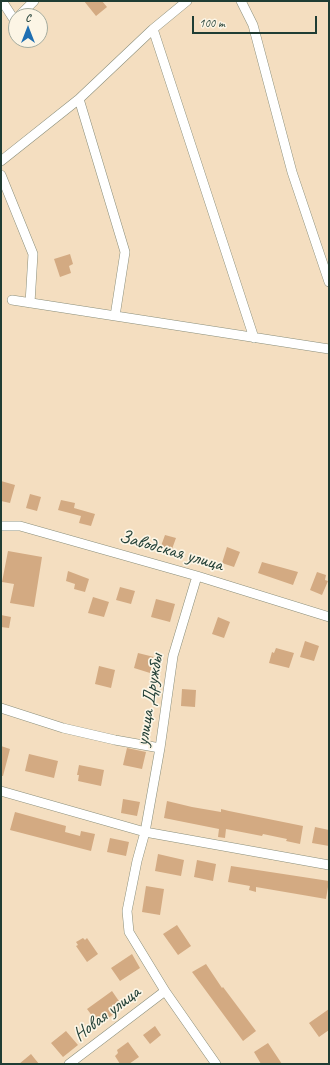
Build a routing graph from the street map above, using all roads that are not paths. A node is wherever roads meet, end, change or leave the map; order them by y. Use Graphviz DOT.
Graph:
graph roads {
  1 [pos="2,1"];
  2 [pos="187,1"];
  3 [pos="241,1"];
  4 [pos="8,10"];
  5 [pos="153,29"];
  6 [pos="79,99"];
  7 [pos="1,161"];
  8 [pos="1,175"];
  9 [pos="329,282"];
  10 [pos="12,300"];
  11 [pos="30,303"];
  12 [pos="115,316"];
  13 [pos="254,338"];
  14 [pos="329,349"];
  15 [pos="1,526"];
  16 [pos="198,576"];
  17 [pos="329,618"];
  18 [pos="1,708"];
  19 [pos="160,748"];
  20 [pos="1,791"];
  21 [pos="146,832"];
  22 [pos="329,865"];
  23 [pos="165,991"];
  24 [pos="69,1064"];
  25 [pos="216,1064"];
  1 -- 4 [label="street"];
  2 -- 5 [label="street"];
  3 -- 9 [label="street"];
  5 -- 6 [label="street"];
  5 -- 13 [label="street"];
  6 -- 7 [label="street"];
  6 -- 12 [label="street"];
  8 -- 11 [label="street"];
  10 -- 11 [label="street"];
  11 -- 12 [label="street"];
  12 -- 13 [label="street"];
  13 -- 14 [label="street"];
  15 -- 16 [label="street, Заводская улица"];
  16 -- 17 [label="street, Заводская улица"];
  16 -- 19 [label="street, улица Дружбы"];
  18 -- 19 [label="street"];
  19 -- 21 [label="street, улица Дружбы"];
  20 -- 21 [label="street"];
  21 -- 22 [label="street"];
  21 -- 23 [label="street, улица Дружбы"];
  23 -- 24 [label="street, Новая улица"];
  23 -- 25 [label="street, улица Дружбы"];
}
